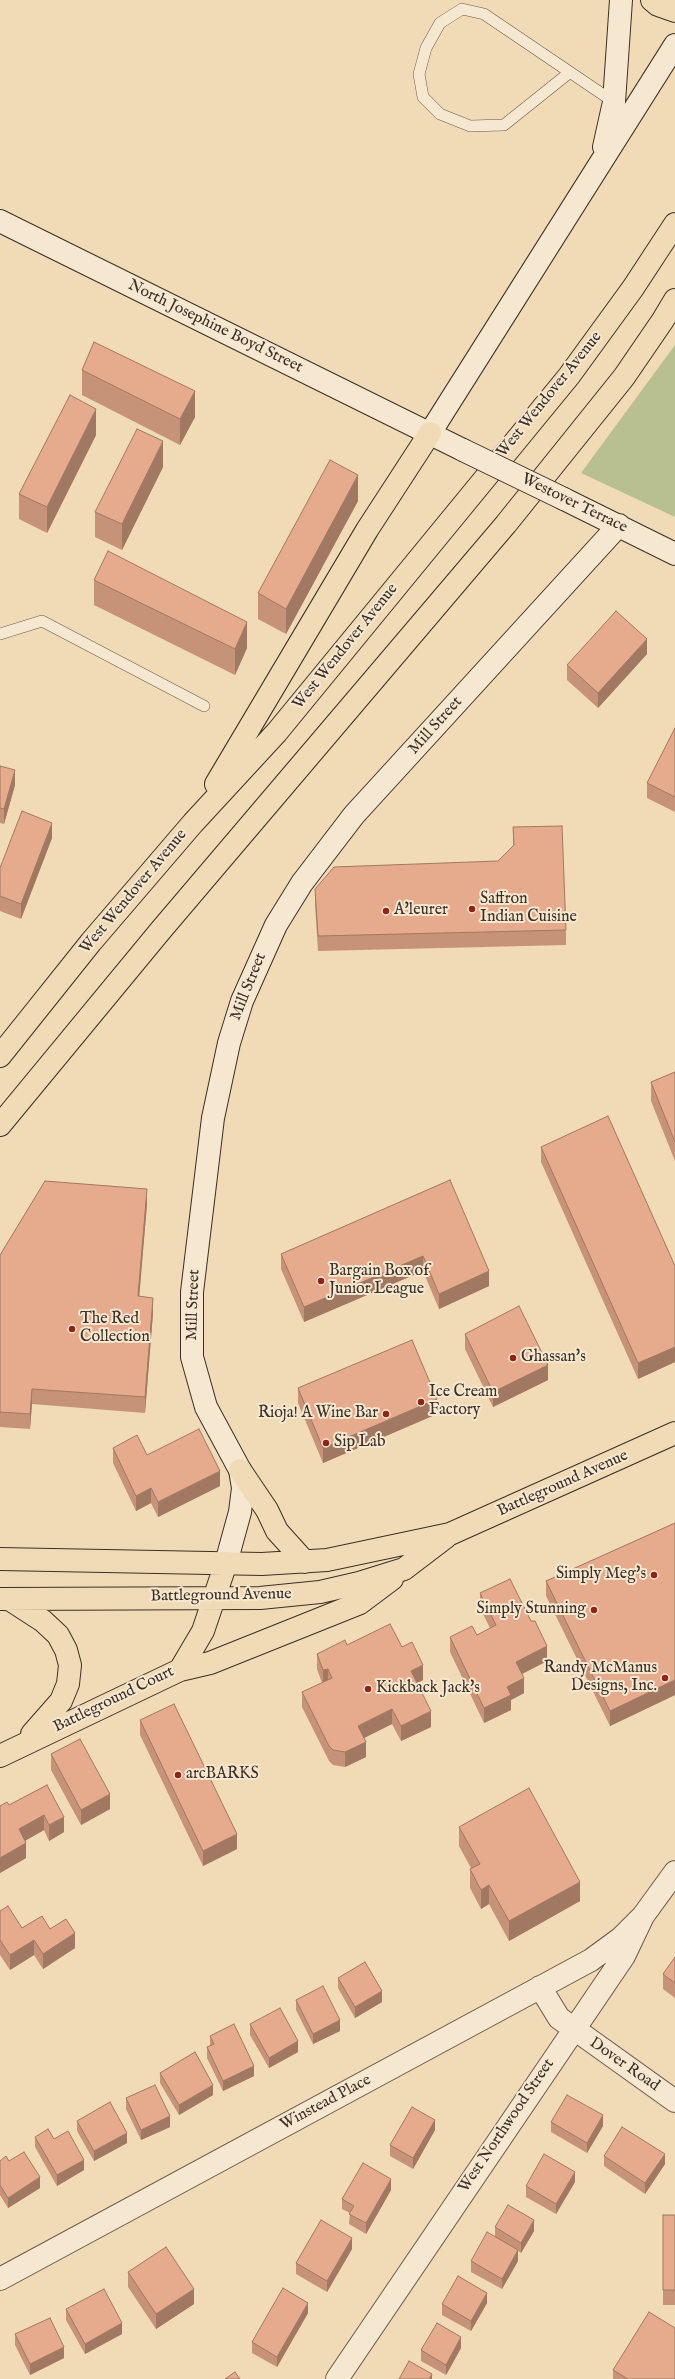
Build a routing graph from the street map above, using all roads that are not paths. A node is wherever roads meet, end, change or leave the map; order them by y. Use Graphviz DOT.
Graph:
graph roads {
  1 [pos="621,0"];
  2 [pos="652,0"];
  3 [pos="675,11"];
  4 [pos="675,44"];
  5 [pos="570,73"];
  6 [pos="614,102"];
  7 [pos="599,165"];
  8 [pos="0,221"];
  9 [pos="675,224"];
  10 [pos="675,300"];
  11 [pos="669,315"];
  12 [pos="430,433"];
  13 [pos="619,525"];
  14 [pos="675,554"];
  15 [pos="0,634"];
  16 [pos="204,706"];
  17 [pos="193,823"];
  18 [pos="0,1056"];
  19 [pos="5,1118"];
  20 [pos="675,1434"];
  21 [pos="240,1470"];
  22 [pos="450,1534"];
  23 [pos="0,1559"];
  24 [pos="305,1562"];
  25 [pos="226,1563"];
  26 [pos="404,1569"];
  27 [pos="215,1598"];
  28 [pos="4,1599"];
  29 [pos="180,1670"];
  30 [pos="21,1744"];
  31 [pos="0,1756"];
  32 [pos="675,1872"];
  33 [pos="643,1916"];
  34 [pos="540,1987"];
  35 [pos="572,2029"];
  36 [pos="675,2101"];
  37 [pos="0,2279"];
  38 [pos="337,2379"];
  1 -- 6 [label="street"];
  2 -- 3 [label="main road"];
  4 -- 7 [label="street"];
  5 -- 5 [label="lane"];
  5 -- 6 [label="lane"];
  6 -- 7 [label="street"];
  7 -- 12 [label="street"];
  8 -- 12 [label="street, North Josephine Boyd Street"];
  9 -- 17 [label="main road, West Wendover Avenue"];
  10 -- 11 [label="main road"];
  11 -- 19 [label="main road"];
  12 -- 13 [label="street, Westover Terrace, bridge"];
  12 -- 17 [label="main road"];
  13 -- 14 [label="street, Westover Terrace"];
  13 -- 21 [label="street, Mill Street"];
  15 -- 16 [label="lane"];
  17 -- 18 [label="main road, West Wendover Avenue"];
  20 -- 22 [label="main road, Battleground Avenue"];
  21 -- 24 [label="main road"];
  21 -- 25 [label="street, Mill Street"];
  22 -- 24 [label="main road, Battleground Avenue"];
  22 -- 26 [label="main road, Battleground Avenue"];
  23 -- 25 [label="main road, Battleground Avenue"];
  24 -- 25 [label="main road, Battleground Avenue"];
  25 -- 27 [label="main road, Battleground Court"];
  26 -- 27 [label="main road, Battleground Avenue"];
  26 -- 29 [label="main road"];
  27 -- 28 [label="main road, Battleground Avenue"];
  27 -- 29 [label="main road, Battleground Court"];
  28 -- 30 [label="main road"];
  29 -- 30 [label="main road, Battleground Court"];
  30 -- 31 [label="main road, Battleground Court"];
  32 -- 33 [label="street, West Northwood Street"];
  33 -- 34 [label="street, Winstead Place"];
  33 -- 35 [label="street, West Northwood Street"];
  34 -- 35 [label="street, Dover Road"];
  34 -- 37 [label="street, Winstead Place"];
  35 -- 36 [label="street, Dover Road"];
  35 -- 38 [label="street, West Northwood Street"];
}
